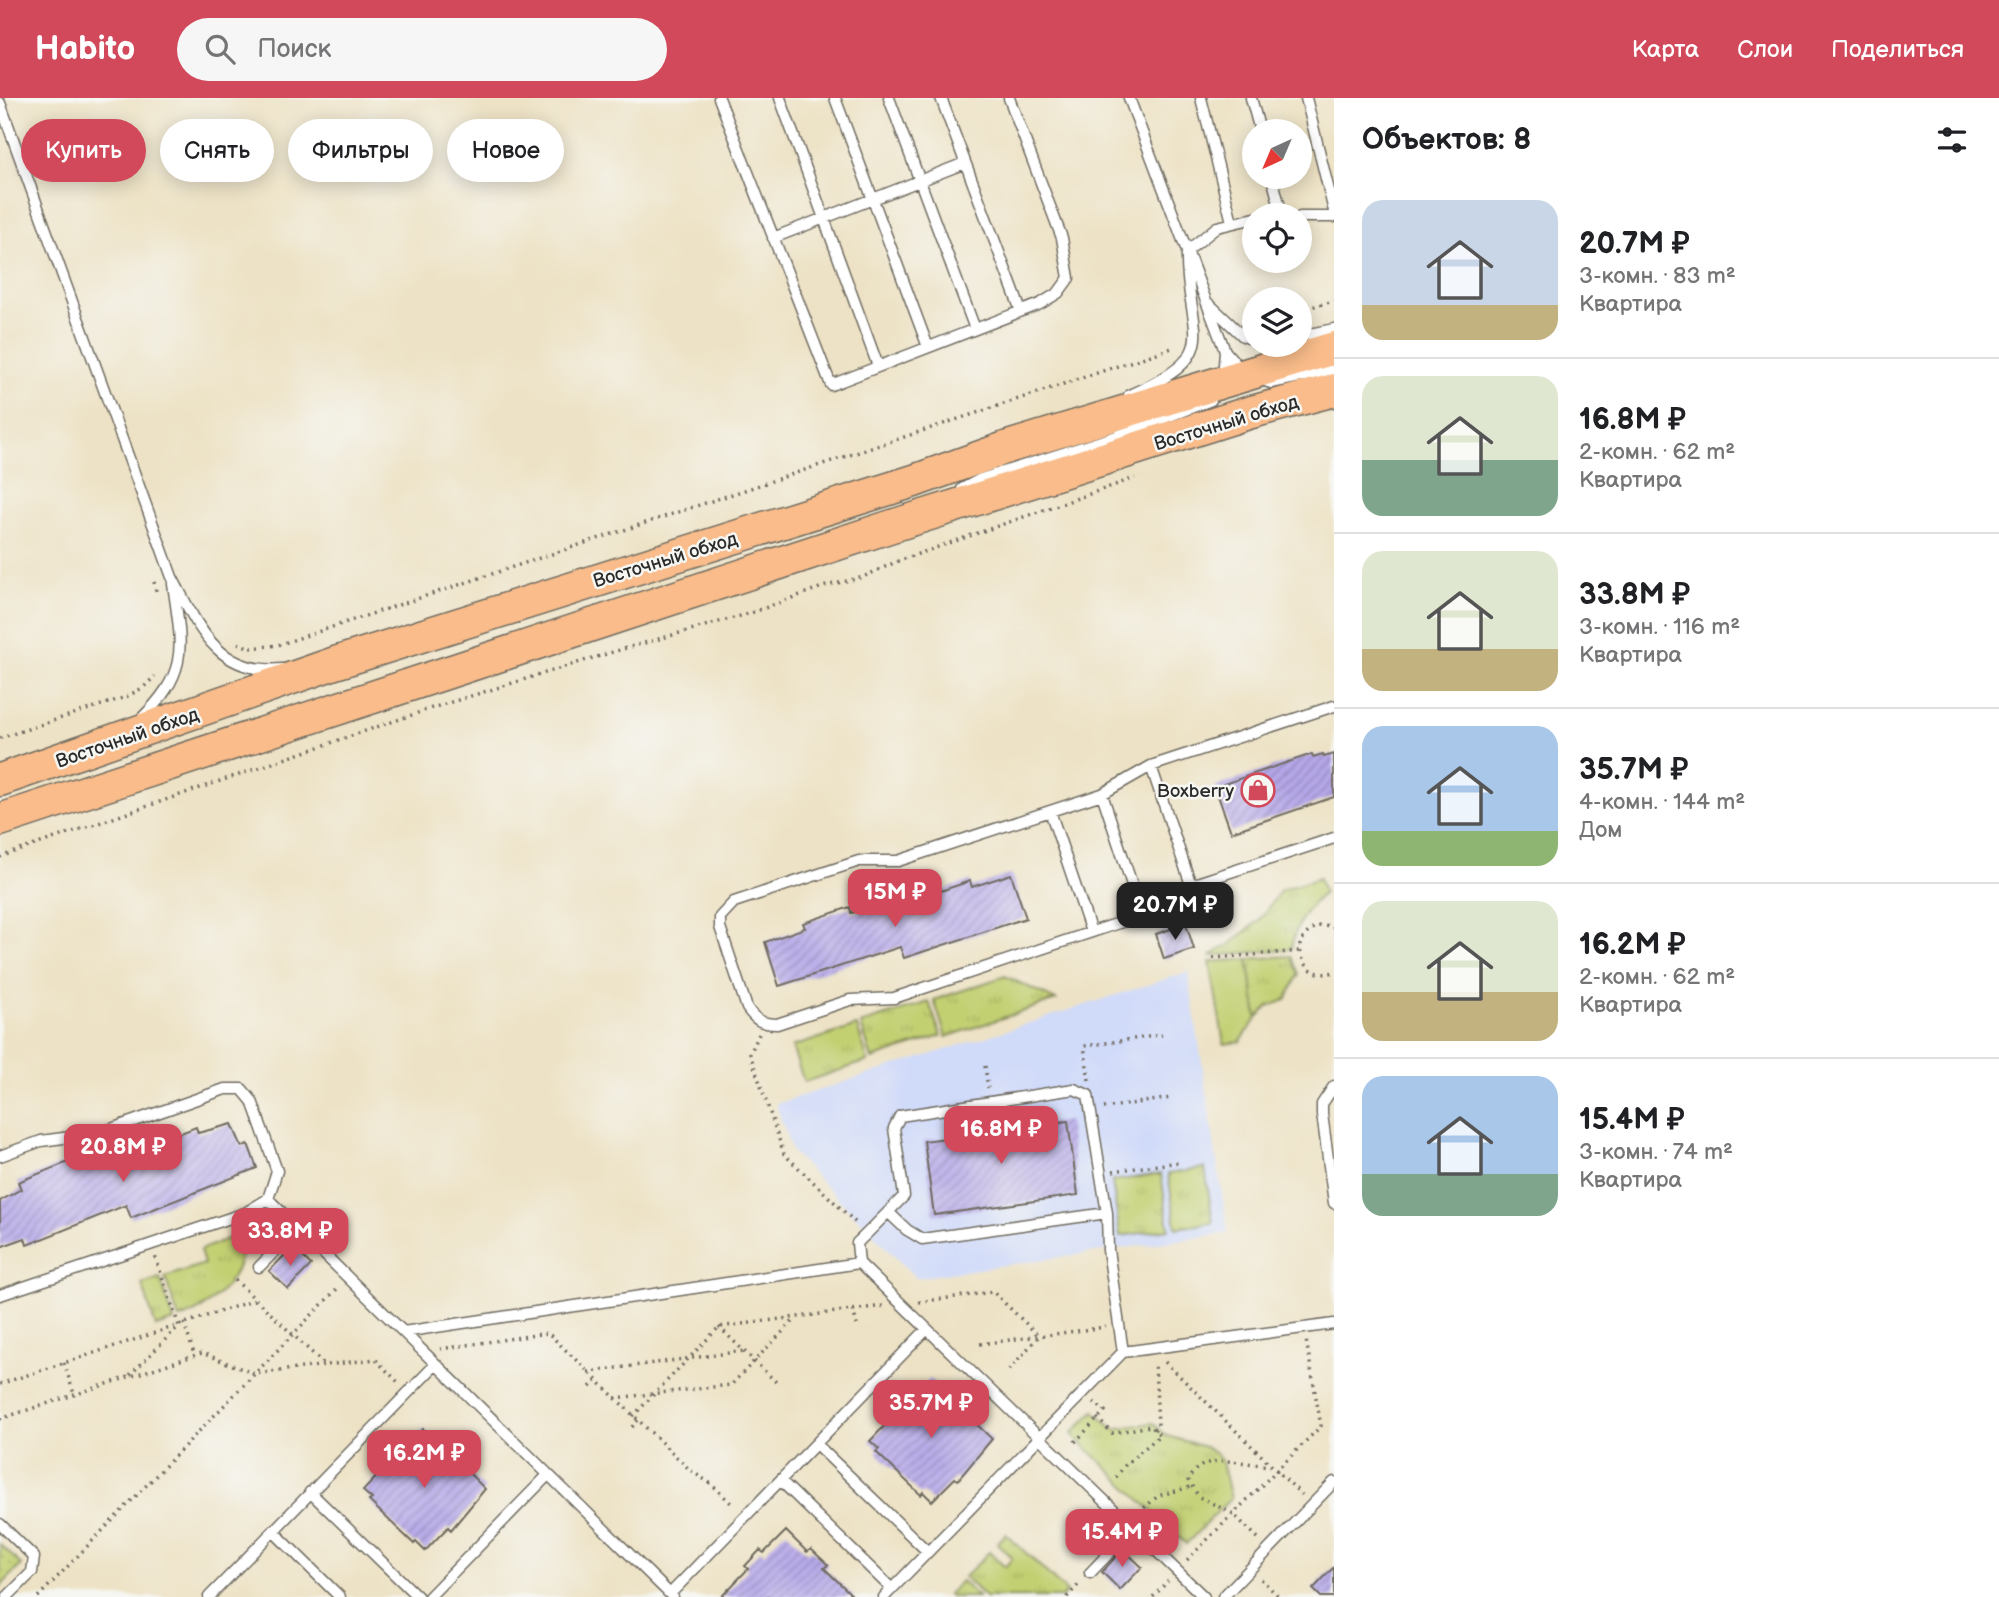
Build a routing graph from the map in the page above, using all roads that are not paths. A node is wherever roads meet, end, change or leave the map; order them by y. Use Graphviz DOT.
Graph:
graph roads {
  1 [pos="719,98"];
  2 [pos="780,98"];
  3 [pos="835,98"];
  4 [pos="889,98"];
  5 [pos="941,98"];
  6 [pos="1009,98"];
  7 [pos="1129,98"];
  8 [pos="1201,98"];
  9 [pos="1251,98"];
  10 [pos="1306,98"];
  11 [pos="0,103"];
  12 [pos="1257,119"];
  13 [pos="965,163"];
  14 [pos="920,181"];
  15 [pos="873,199"];
  16 [pos="1334,211"];
  17 [pos="1312,217"];
  18 [pos="1334,217"];
  19 [pos="824,218"];
  20 [pos="1242,220"];
  21 [pos="1233,222"];
  22 [pos="774,238"];
  23 [pos="1187,251"];
  24 [pos="1206,302"];
  25 [pos="1021,311"];
  26 [pos="975,329"];
  27 [pos="1334,329"];
  28 [pos="1312,334"];
  29 [pos="1242,335"];
  30 [pos="928,347"];
  31 [pos="1334,348"];
  32 [pos="1225,351"];
  33 [pos="878,366"];
  34 [pos="1334,370"];
  35 [pos="1235,380"];
  36 [pos="1334,390"];
  37 [pos="1008,447"];
  38 [pos="892,526"];
  39 [pos="172,577"];
  40 [pos="335,663"];
  41 [pos="1334,706"];
  42 [pos="96,748"];
  43 [pos="1151,766"];
  44 [pos="0,780"];
  45 [pos="1102,793"];
  46 [pos="1050,811"];
  47 [pos="0,820"];
  48 [pos="1334,838"];
  49 [pos="1191,885"];
  50 [pos="1142,915"];
  51 [pos="1091,932"];
  52 [pos="1334,1086"];
  53 [pos="0,1156"];
  54 [pos="1331,1163"];
  55 [pos="1334,1196"];
  56 [pos="268,1199"];
  57 [pos="1334,1203"];
  58 [pos="888,1212"];
  59 [pos="1107,1213"];
  60 [pos="298,1228"];
  61 [pos="859,1263"];
  62 [pos="259,1267"];
  63 [pos="0,1294"];
  64 [pos="1334,1324"];
  65 [pos="927,1329"];
  66 [pos="403,1332"];
  67 [pos="1122,1352"];
  68 [pos="436,1364"];
  69 [pos="1039,1438"];
  70 [pos="816,1444"];
  71 [pos="548,1475"];
  72 [pos="780,1480"];
  73 [pos="1334,1482"];
  74 [pos="310,1492"];
  75 [pos="0,1524"];
  76 [pos="1133,1528"];
  77 [pos="273,1531"];
  78 [pos="928,1552"];
  79 [pos="1090,1573"];
  80 [pos="892,1589"];
  81 [pos="671,1596"];
  82 [pos="7,1597"];
  83 [pos="209,1597"];
  84 [pos="340,1597"];
  85 [pos="418,1597"];
  86 [pos="429,1597"];
  87 [pos="884,1597"];
  88 [pos="1204,1597"];
  89 [pos="1223,1597"];
  1 -- 22 [label="lane"];
  2 -- 19 [label="lane"];
  3 -- 15 [label="lane"];
  4 -- 14 [label="lane"];
  5 -- 13 [label="lane"];
  6 -- 25 [label="lane"];
  7 -- 23 [label="lane"];
  8 -- 21 [label="lane"];
  9 -- 12 [label="lane"];
  10 -- 16 [label="lane"];
  11 -- 39 [label="lane"];
  13 -- 14 [label="lane"];
  13 -- 25 [label="lane"];
  14 -- 15 [label="lane"];
  14 -- 26 [label="lane"];
  15 -- 19 [label="lane"];
  15 -- 30 [label="lane"];
  17 -- 18 [label="lane"];
  19 -- 22 [label="lane"];
  19 -- 33 [label="lane"];
  20 -- 21 [label="lane"];
  21 -- 23 [label="lane"];
  22 -- 33 [label="lane"];
  23 -- 24 [label="lane"];
  23 -- 37 [label="lane"];
  24 -- 29 [label="lane"];
  24 -- 32 [label="lane"];
  25 -- 26 [label="lane"];
  26 -- 30 [label="lane"];
  27 -- 28 [label="lane"];
  30 -- 33 [label="lane"];
  31 -- 35 [label="main road, Восточный обход"];
  32 -- 35 [label="lane"];
  32 -- 35 [label="lane"];
  34 -- 35 [label="lane"];
  35 -- 37 [label="main road, Восточный обход"];
  35 -- 38 [label="lane"];
  36 -- 38 [label="main road, Восточный обход"];
  37 -- 40 [label="main road, Восточный обход"];
  38 -- 47 [label="main road, Восточный обход"];
  39 -- 40 [label="lane"];
  39 -- 42 [label="lane"];
  40 -- 42 [label="main road, Восточный обход"];
  41 -- 43 [label="lane"];
  42 -- 44 [label="main road, Восточный обход"];
  43 -- 45 [label="lane"];
  43 -- 49 [label="lane"];
  45 -- 46 [label="lane"];
  45 -- 50 [label="lane"];
  46 -- 51 [label="lane"];
  46 -- 51 [label="lane"];
  48 -- 49 [label="lane"];
  49 -- 50 [label="lane"];
  50 -- 51 [label="lane"];
  52 -- 54 [label="lane"];
  53 -- 56 [label="lane"];
  54 -- 55 [label="lane"];
  55 -- 57 [label="lane"];
  56 -- 60 [label="lane"];
  56 -- 63 [label="lane"];
  58 -- 59 [label="lane"];
  58 -- 59 [label="lane"];
  58 -- 61 [label="lane"];
  59 -- 67 [label="lane"];
  60 -- 62 [label="lane"];
  60 -- 66 [label="lane"];
  61 -- 65 [label="lane"];
  61 -- 66 [label="lane"];
  64 -- 67 [label="lane"];
  65 -- 69 [label="lane"];
  65 -- 70 [label="lane"];
  66 -- 68 [label="lane"];
  67 -- 69 [label="lane"];
  68 -- 71 [label="lane"];
  68 -- 74 [label="lane"];
  69 -- 76 [label="lane"];
  69 -- 78 [label="lane"];
  70 -- 72 [label="lane"];
  70 -- 78 [label="lane"];
  71 -- 81 [label="lane"];
  71 -- 86 [label="lane"];
  72 -- 80 [label="lane"];
  72 -- 81 [label="lane"];
  73 -- 89 [label="lane"];
  74 -- 77 [label="lane"];
  74 -- 85 [label="lane"];
  75 -- 82 [label="lane"];
  76 -- 79 [label="lane"];
  76 -- 88 [label="lane"];
  77 -- 83 [label="lane"];
  77 -- 84 [label="lane"];
  78 -- 80 [label="lane"];
  80 -- 87 [label="lane"];
}
